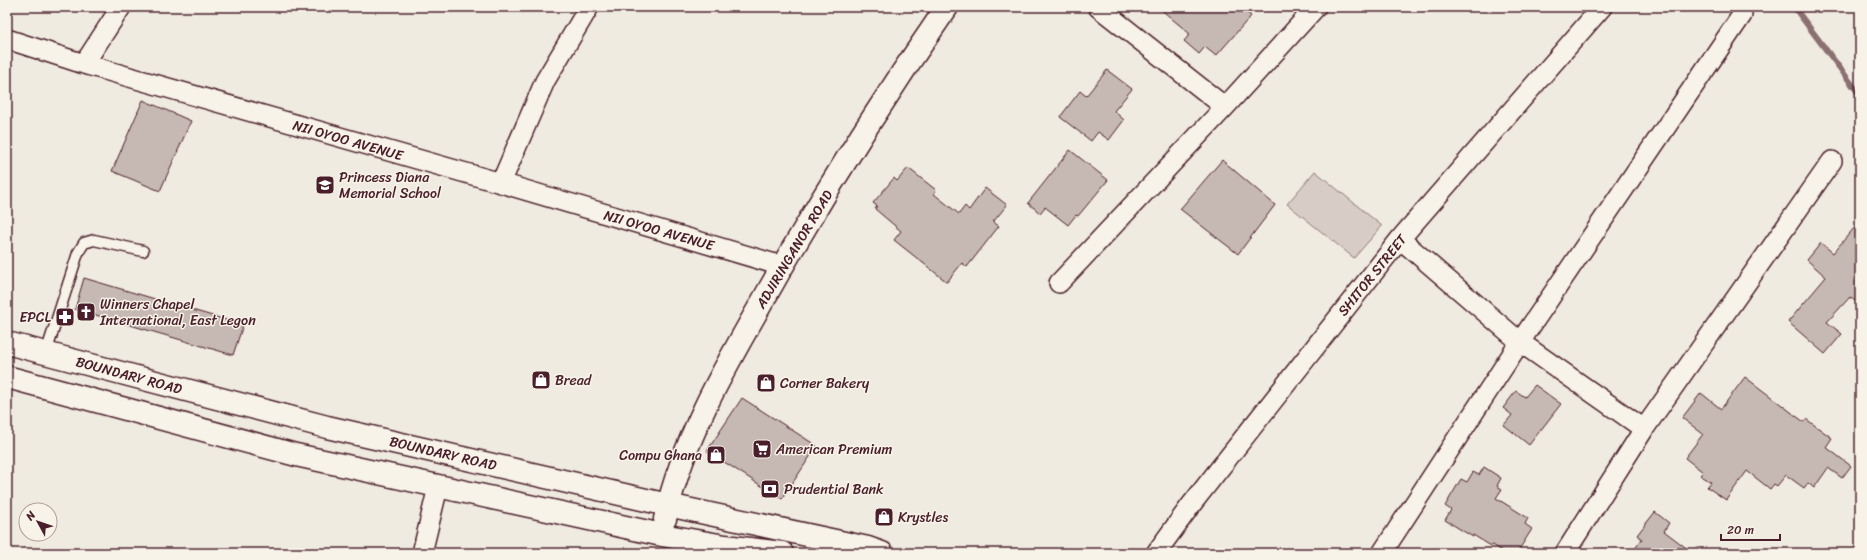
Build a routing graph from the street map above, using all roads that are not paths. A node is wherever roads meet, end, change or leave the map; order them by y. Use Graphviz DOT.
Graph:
graph roads {
  1 [pos="121,7"];
  2 [pos="589,7"];
  3 [pos="947,7"];
  4 [pos="1098,7"];
  5 [pos="1316,7"];
  6 [pos="1602,7"];
  7 [pos="1742,15"];
  8 [pos="7,39"];
  9 [pos="84,64"];
  10 [pos="1225,107"];
  11 [pos="1832,161"];
  12 [pos="501,183"];
  13 [pos="1400,239"];
  14 [pos="143,251"];
  15 [pos="782,266"];
  16 [pos="1059,283"];
  17 [pos="1520,342"];
  18 [pos="7,343"];
  19 [pos="46,353"];
  20 [pos="7,377"];
  21 [pos="1644,429"];
  22 [pos="438,487"];
  23 [pos="668,505"];
  24 [pos="662,535"];
  25 [pos="725,550"];
  26 [pos="422,553"];
  27 [pos="782,553"];
  28 [pos="882,553"];
  29 [pos="1156,553"];
  30 [pos="1382,553"];
  31 [pos="1565,553"];
  1 -- 9 [label="street"];
  2 -- 12 [label="street"];
  3 -- 15 [label="main road, ADJIRINGANOR ROAD"];
  4 -- 10 [label="street"];
  5 -- 10 [label="street"];
  6 -- 13 [label="street, SHITOR STREET"];
  7 -- 17 [label="street"];
  8 -- 9 [label="street, NII OYOO AVENUE"];
  9 -- 12 [label="street, NII OYOO AVENUE"];
  10 -- 16 [label="street"];
  11 -- 21 [label="street"];
  12 -- 15 [label="street, NII OYOO AVENUE"];
  13 -- 17 [label="street"];
  13 -- 29 [label="street, SHITOR STREET"];
  14 -- 19 [label="lane"];
  15 -- 23 [label="main road, ADJIRINGANOR ROAD"];
  17 -- 21 [label="street"];
  17 -- 30 [label="street"];
  18 -- 19 [label="main road, BOUNDARY ROAD"];
  19 -- 23 [label="main road, BOUNDARY ROAD"];
  20 -- 22 [label="main road"];
  21 -- 31 [label="street"];
  22 -- 24 [label="main road"];
  22 -- 26 [label="street"];
  23 -- 24 [label="main road, ADJIRINGANOR ROAD"];
  23 -- 28 [label="main road, BOUNDARY ROAD"];
  24 -- 25 [label="main road"];
  25 -- 27 [label="main road"];
}
